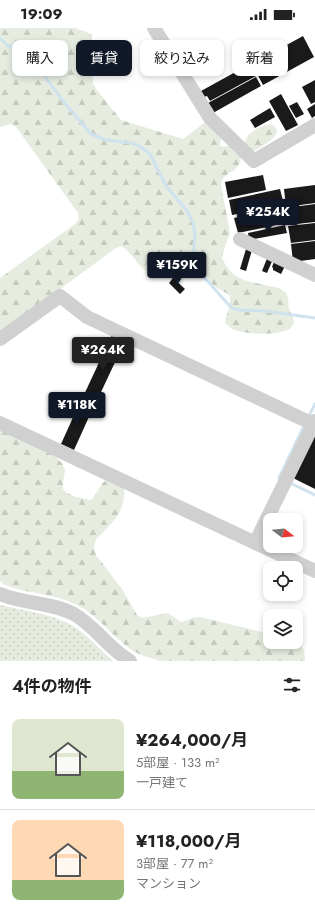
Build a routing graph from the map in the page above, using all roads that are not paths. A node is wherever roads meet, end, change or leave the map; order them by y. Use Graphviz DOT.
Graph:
graph roads {
  1 [pos="154,28"];
  2 [pos="315,125"];
  3 [pos="240,239"];
  4 [pos="315,275"];
  5 [pos="0,339"];
  6 [pos="0,423"];
  7 [pos="315,423"];
  8 [pos="255,543"];
  9 [pos="315,571"];
  10 [pos="0,594"];
  11 [pos="130,661"];
  1 -- 2 [label="street"];
  3 -- 4 [label="street"];
  5 -- 7 [label="street"];
  6 -- 8 [label="street"];
  7 -- 8 [label="street"];
  8 -- 9 [label="street"];
  10 -- 11 [label="street"];
}
